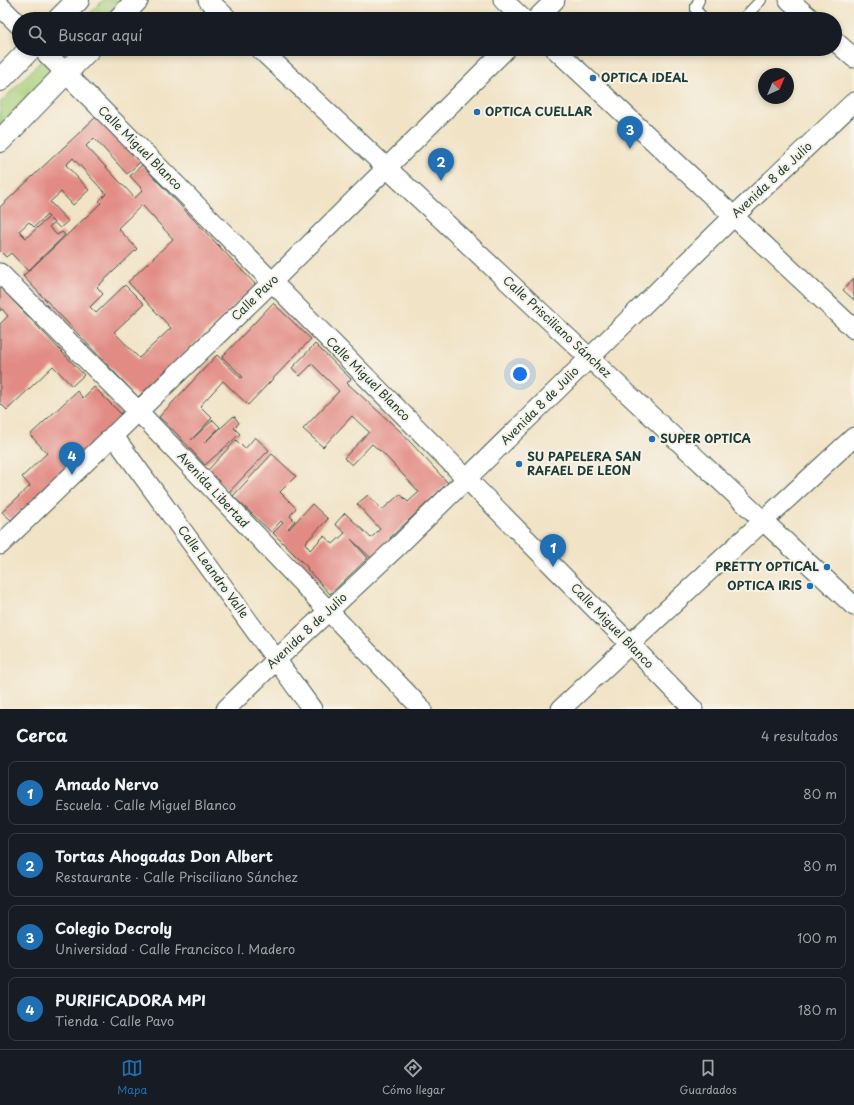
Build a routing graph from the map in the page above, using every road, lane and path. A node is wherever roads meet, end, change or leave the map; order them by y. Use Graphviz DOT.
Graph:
graph roads {
  1 [pos="78,0"];
  2 [pos="137,0"];
  3 [pos="208,0"];
  4 [pos="503,0"];
  5 [pos="555,0"];
  6 [pos="700,0"];
  7 [pos="761,0"];
  8 [pos="790,0"];
  9 [pos="0,6"];
  10 [pos="66,12"];
  11 [pos="126,12"];
  12 [pos="221,12"];
  13 [pos="516,12"];
  14 [pos="543,12"];
  15 [pos="698,12"];
  16 [pos="750,12"];
  17 [pos="803,12"];
  18 [pos="12,18"];
  19 [pos="842,47"];
  20 [pos="23,56"];
  21 [pos="49,56"];
  22 [pos="82,56"];
  23 [pos="267,56"];
  24 [pos="499,56"];
  25 [pos="563,56"];
  26 [pos="854,58"];
  27 [pos="66,72"];
  28 [pos="0,80"];
  29 [pos="854,102"];
  30 [pos="0,141"];
  31 [pos="387,168"];
  32 [pos="734,216"];
  33 [pos="0,273"];
  34 [pos="272,282"];
  35 [pos="854,329"];
  36 [pos="589,358"];
  37 [pos="138,411"];
  38 [pos="113,435"];
  39 [pos="854,437"];
  40 [pos="467,478"];
  41 [pos="764,521"];
  42 [pos="0,544"];
  43 [pos="854,606"];
  44 [pos="328,611"];
  45 [pos="630,644"];
  46 [pos="276,660"];
  47 [pos="226,709"];
  48 [pos="312,709"];
  49 [pos="422,709"];
  50 [pos="561,709"];
  51 [pos="693,709"];
  1 -- 10 [label="main road"];
  2 -- 11 [label="main road"];
  3 -- 12 [label="street"];
  4 -- 13 [label="street"];
  5 -- 14 [label="street"];
  6 -- 15 [label="lane"];
  7 -- 16 [label="lane"];
  8 -- 17 [label="street"];
  9 -- 18 [label="street"];
  19 -- 26 [label="street"];
  20 -- 28 [label="main road"];
  21 -- 27 [label="street, Calle Miguel Blanco"];
  22 -- 27 [label="main road"];
  23 -- 31 [label="street, Calle Prisciliano Sánchez"];
  24 -- 31 [label="street, Calle Pavo"];
  25 -- 32 [label="street"];
  27 -- 30 [label="main road"];
  27 -- 34 [label="street, Calle Miguel Blanco"];
  29 -- 32 [label="street, Avenida 8 de Julio"];
  31 -- 34 [label="street, Calle Pavo"];
  31 -- 36 [label="street, Calle Prisciliano Sánchez"];
  32 -- 35 [label="street"];
  32 -- 36 [label="street, Avenida 8 de Julio"];
  33 -- 37 [label="street, Avenida Libertad"];
  34 -- 37 [label="street, Calle Pavo"];
  34 -- 40 [label="street, Calle Miguel Blanco"];
  36 -- 40 [label="street, Avenida 8 de Julio"];
  36 -- 41 [label="street, Calle Prisciliano Sánchez"];
  37 -- 38 [label="street, Calle Pavo"];
  37 -- 44 [label="street, Avenida Libertad"];
  38 -- 42 [label="street, Calle Pavo"];
  38 -- 46 [label="street, Calle Leandro Valle"];
  39 -- 41 [label="street"];
  40 -- 44 [label="street, Avenida 8 de Julio"];
  40 -- 45 [label="street, Calle Miguel Blanco"];
  41 -- 43 [label="street, Calle Prisciliano Sánchez"];
  41 -- 45 [label="street"];
  44 -- 46 [label="street, Avenida 8 de Julio"];
  44 -- 49 [label="street, Avenida Libertad"];
  45 -- 50 [label="street"];
  45 -- 51 [label="street, Calle Miguel Blanco"];
  46 -- 47 [label="street, Avenida 8 de Julio"];
  46 -- 48 [label="street, Calle Leandro Valle"];
}
